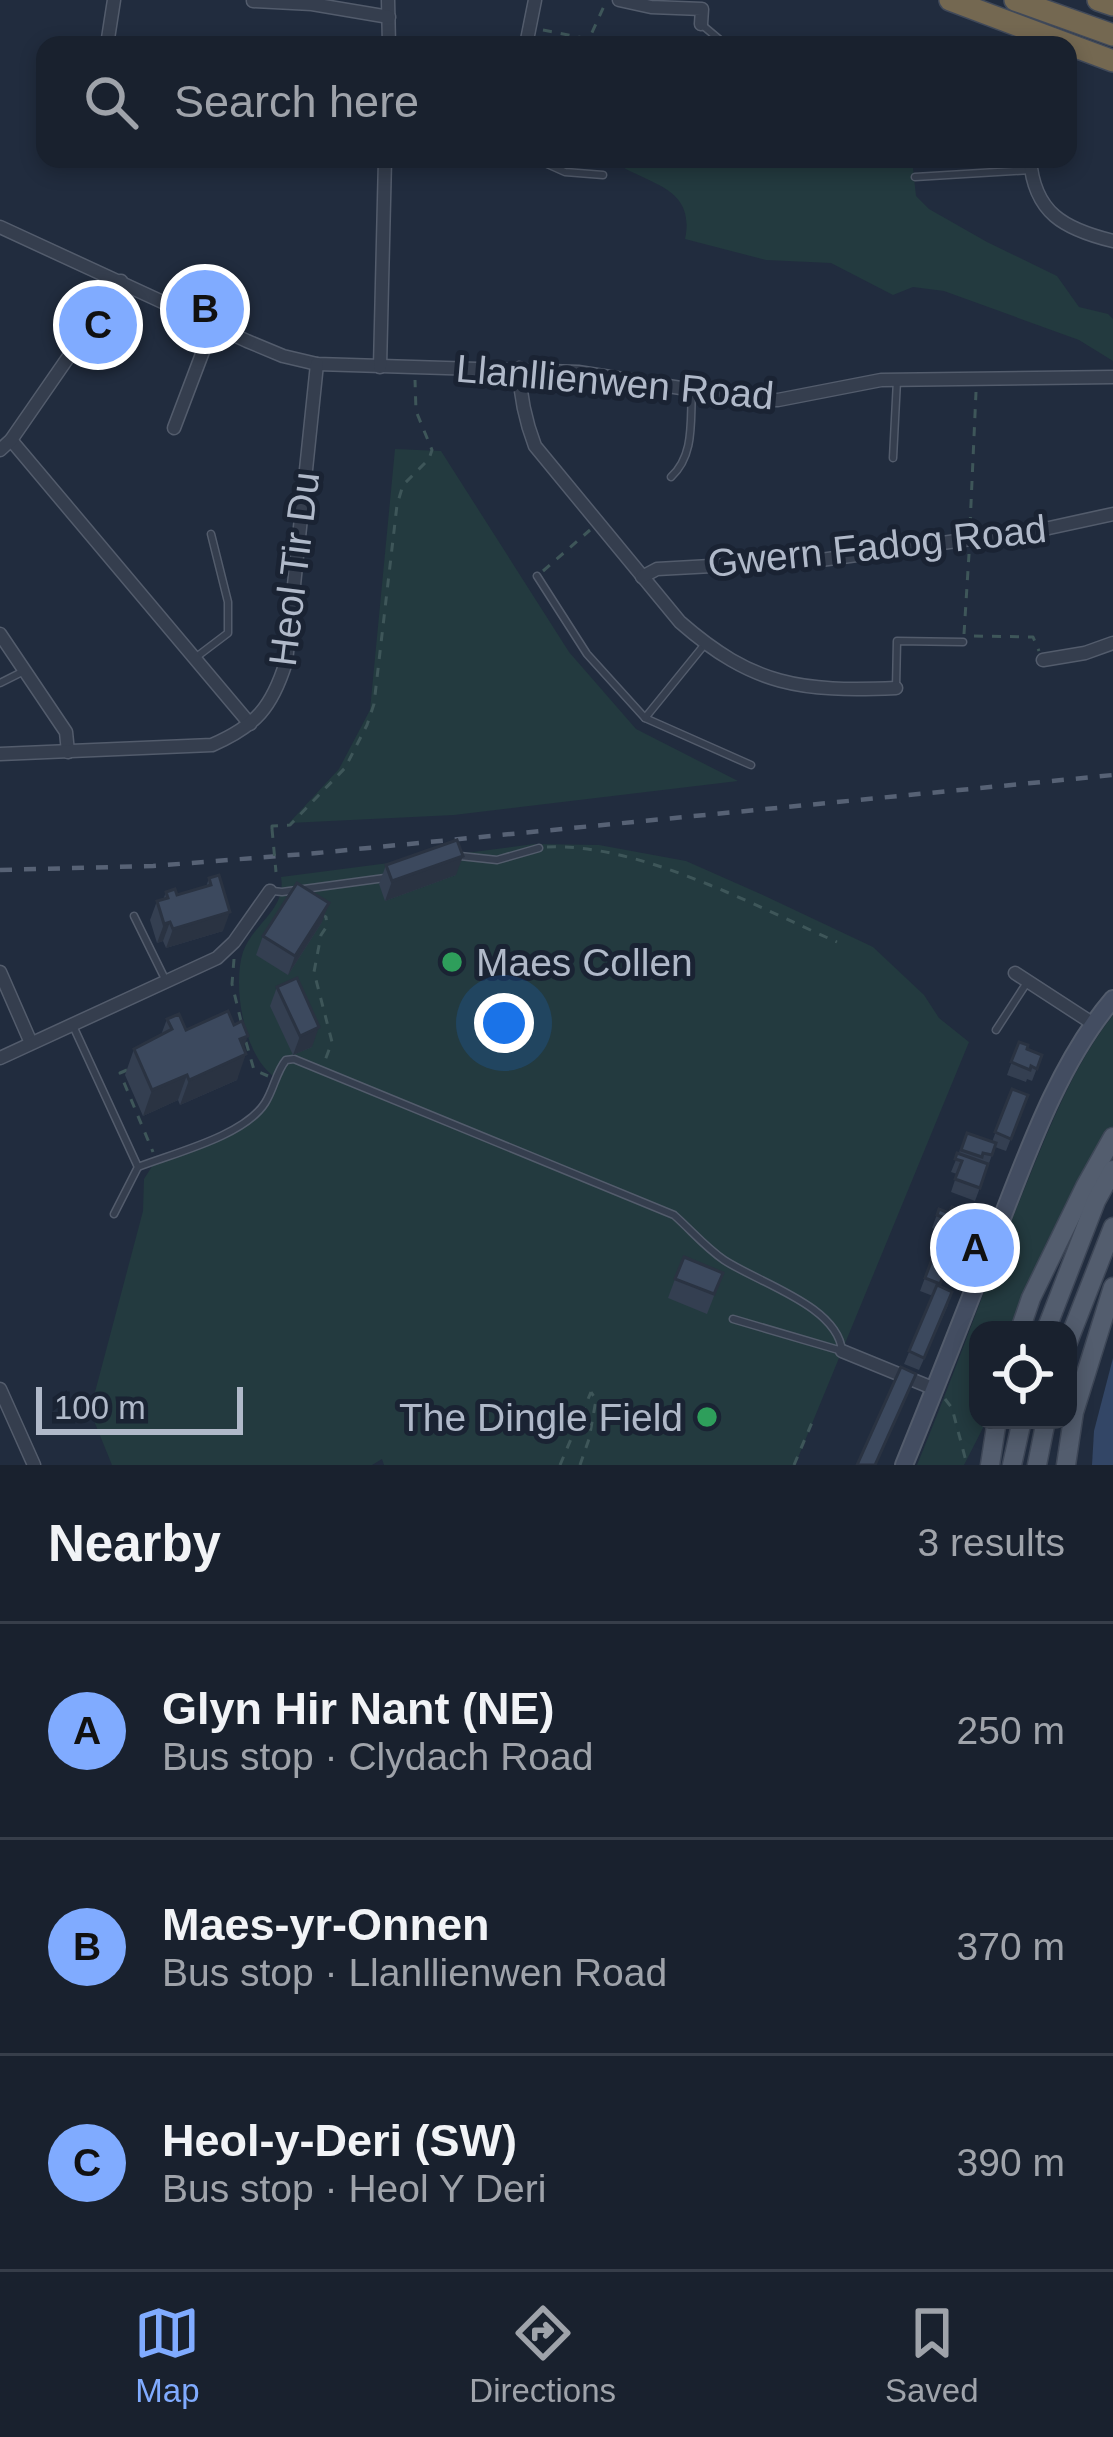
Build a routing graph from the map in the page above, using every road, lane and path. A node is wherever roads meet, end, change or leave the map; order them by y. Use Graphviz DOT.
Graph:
graph roads {
  1 [pos="114,0"];
  2 [pos="388,0"];
  3 [pos="535,0"];
  4 [pos="606,0"];
  5 [pos="619,0"];
  6 [pos="950,0"];
  7 [pos="1015,0"];
  8 [pos="1098,0"];
  9 [pos="254,1"];
  10 [pos="312,2"];
  11 [pos="1113,5"];
  12 [pos="389,17"];
  13 [pos="701,23"];
  14 [pos="529,28"];
  15 [pos="1113,34"];
  16 [pos="108,36"];
  17 [pos="389,36"];
  18 [pos="528,36"];
  19 [pos="573,36"];
  20 [pos="591,36"];
  21 [pos="716,36"];
  22 [pos="1046,36"];
  23 [pos="1077,48"];
  24 [pos="1113,61"];
  25 [pos="386,168"];
  26 [pos="556,168"];
  27 [pos="995,168"];
  28 [pos="1031,168"];
  29 [pos="603,175"];
  30 [pos="916,177"];
  31 [pos="0,227"];
  32 [pos="1113,241"];
  33 [pos="121,281"];
  34 [pos="213,325"];
  35 [pos="317,364"];
  36 [pos="380,367"];
  37 [pos="415,367"];
  38 [pos="519,368"];
  39 [pos="1113,377"];
  40 [pos="976,378"];
  41 [pos="897,380"];
  42 [pos="692,389"];
  43 [pos="174,428"];
  44 [pos="6,445"];
  45 [pos="892,458"];
  46 [pos="671,477"];
  47 [pos="1113,514"];
  48 [pos="597,523"];
  49 [pos="211,534"];
  50 [pos="970,539"];
  51 [pos="537,576"];
  52 [pos="642,577"];
  53 [pos="0,634"];
  54 [pos="963,642"];
  55 [pos="1113,643"];
  56 [pos="705,644"];
  57 [pos="195,658"];
  58 [pos="1042,660"];
  59 [pos="25,671"];
  60 [pos="0,683"];
  61 [pos="896,688"];
  62 [pos="645,718"];
  63 [pos="250,724"];
  64 [pos="68,752"];
  65 [pos="0,754"];
  66 [pos="752,765"];
  67 [pos="539,848"];
  68 [pos="450,855"];
  69 [pos="399,873"];
  70 [pos="273,887"];
  71 [pos="311,909"];
  72 [pos="134,916"];
  73 [pos="234,942"];
  74 [pos="837,942"];
  75 [pos="0,972"];
  76 [pos="1022,977"];
  77 [pos="166,981"];
  78 [pos="1113,999"];
  79 [pos="241,1023"];
  80 [pos="1092,1023"];
  81 [pos="72,1024"];
  82 [pos="996,1030"];
  83 [pos="245,1039"];
  84 [pos="31,1042"];
  85 [pos="0,1058"];
  86 [pos="132,1068"];
  87 [pos="320,1070"];
  88 [pos="275,1078"];
  89 [pos="1113,1137"];
  90 [pos="156,1160"];
  91 [pos="138,1167"];
  92 [pos="1113,1170"];
  93 [pos="113,1214"];
  94 [pos="1113,1227"];
  95 [pos="1113,1287"];
  96 [pos="733,1319"];
  97 [pos="1023,1321"];
  98 [pos="1049,1321"];
  99 [pos="1076,1321"];
  100 [pos="842,1351"];
  101 [pos="0,1389"];
  102 [pos="935,1389"];
  103 [pos="813,1420"];
  104 [pos="996,1429"];
  105 [pos="1020,1429"];
  106 [pos="1044,1429"];
  107 [pos="34,1465"];
  108 [pos="560,1465"];
  109 [pos="580,1465"];
  110 [pos="794,1465"];
  111 [pos="904,1465"];
  112 [pos="967,1465"];
  113 [pos="990,1465"];
  114 [pos="1012,1465"];
  115 [pos="1037,1465"];
  116 [pos="1066,1465"];
  1 -- 16 [label="street"];
  2 -- 12 [label="street"];
  3 -- 14 [label="street"];
  4 -- 20 [label="path"];
  5 -- 13 [label="street"];
  6 -- 22 [label="highway"];
  7 -- 15 [label="highway"];
  8 -- 11 [label="highway"];
  9 -- 10 [label="street"];
  10 -- 12 [label="street"];
  12 -- 17 [label="street"];
  13 -- 21 [label="lane"];
  14 -- 18 [label="street"];
  14 -- 19 [label="path"];
  23 -- 24 [label="highway"];
  25 -- 36 [label="street"];
  26 -- 29 [label="lane"];
  27 -- 30 [label="lane"];
  28 -- 32 [label="street"];
  31 -- 33 [label="street, Llanllienwen Road"];
  33 -- 34 [label="street, Llanllienwen Road"];
  33 -- 44 [label="street"];
  34 -- 35 [label="street, Llanllienwen Road"];
  34 -- 43 [label="street"];
  35 -- 36 [label="street, Llanllienwen Road"];
  35 -- 63 [label="street, Heol Tir Du"];
  36 -- 37 [label="street, Llanllienwen Road"];
  37 -- 38 [label="street, Llanllienwen Road"];
  37 -- 70 [label="path, bridge"];
  38 -- 42 [label="street, Llanllienwen Road"];
  38 -- 48 [label="street"];
  39 -- 40 [label="street, Llanllienwen Road"];
  40 -- 41 [label="street, Llanllienwen Road"];
  40 -- 50 [label="path"];
  41 -- 42 [label="street, Llanllienwen Road"];
  41 -- 45 [label="lane"];
  42 -- 46 [label="lane"];
  44 -- 57 [label="street"];
  47 -- 50 [label="street, Gwern Fadog Road"];
  48 -- 51 [label="path"];
  48 -- 52 [label="street"];
  49 -- 57 [label="lane"];
  50 -- 52 [label="street, Gwern Fadog Road"];
  50 -- 54 [label="path"];
  51 -- 62 [label="lane"];
  52 -- 56 [label="street"];
  53 -- 59 [label="street"];
  54 -- 58 [label="path"];
  54 -- 61 [label="lane"];
  55 -- 58 [label="street"];
  56 -- 61 [label="street"];
  56 -- 62 [label="lane"];
  57 -- 63 [label="street"];
  59 -- 60 [label="lane"];
  59 -- 64 [label="street"];
  62 -- 66 [label="lane"];
  63 -- 64 [label="street"];
  64 -- 65 [label="street"];
  67 -- 68 [label="lane"];
  67 -- 74 [label="path"];
  69 -- 70 [label="lane"];
  70 -- 73 [label="street"];
  71 -- 87 [label="path"];
  72 -- 77 [label="lane"];
  73 -- 77 [label="street"];
  73 -- 79 [label="path"];
  75 -- 84 [label="street"];
  76 -- 80 [label="street"];
  76 -- 82 [label="lane"];
  77 -- 81 [label="street"];
  78 -- 80 [label="main road"];
  80 -- 102 [label="main road"];
  81 -- 84 [label="street"];
  81 -- 91 [label="lane"];
  83 -- 88 [label="path"];
  84 -- 85 [label="street"];
  86 -- 90 [label="path"];
  87 -- 88 [label="lane"];
  87 -- 100 [label="lane"];
  88 -- 90 [label="lane"];
  89 -- 97 [label="main road"];
  90 -- 91 [label="lane"];
  91 -- 93 [label="lane"];
  92 -- 98 [label="main road"];
  94 -- 99 [label="main road"];
  95 -- 116 [label="main road"];
  96 -- 100 [label="lane"];
  100 -- 102 [label="street"];
  101 -- 107 [label="street"];
  102 -- 111 [label="main road"];
  102 -- 112 [label="path"];
  103 -- 110 [label="path"];
  104 -- 113 [label="main road"];
  105 -- 114 [label="main road"];
  106 -- 115 [label="main road"];
  108 -- 109 [label="path"];
}
